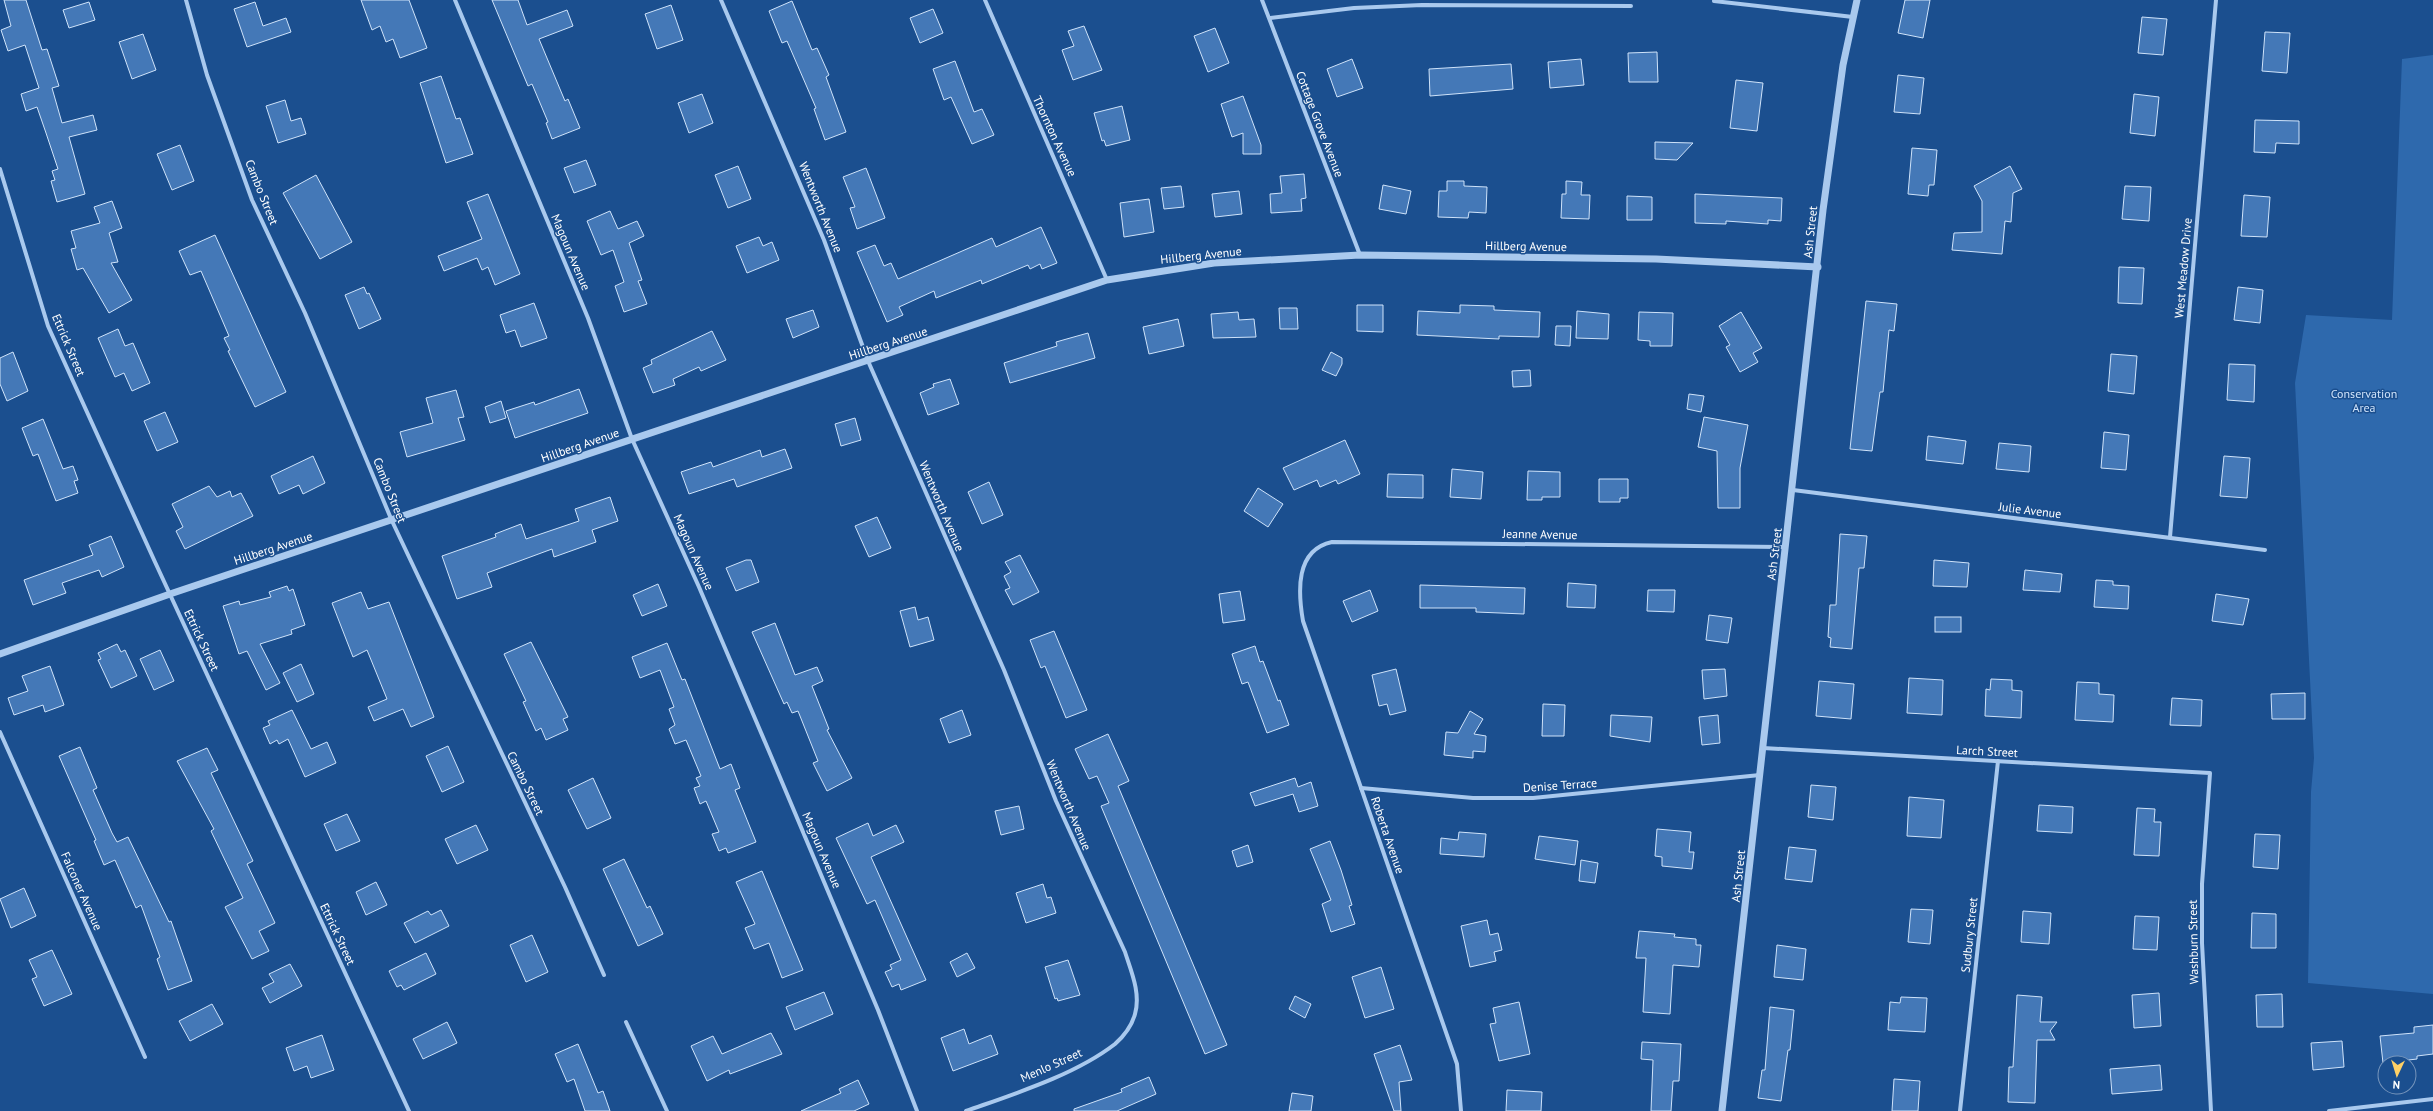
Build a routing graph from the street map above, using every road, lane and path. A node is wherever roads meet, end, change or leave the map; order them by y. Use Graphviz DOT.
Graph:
graph roads {
  1 [pos="186,0"];
  2 [pos="455,0"];
  3 [pos="720,0"];
  4 [pos="985,0"];
  5 [pos="1262,0"];
  6 [pos="1857,0"];
  7 [pos="2216,0"];
  8 [pos="1714,1"];
  9 [pos="1631,6"];
  10 [pos="1853,17"];
  11 [pos="1270,18"];
  12 [pos="0,168"];
  13 [pos="1360,254"];
  14 [pos="1818,267"];
  15 [pos="1107,280"];
  16 [pos="868,361"];
  17 [pos="632,439"];
  18 [pos="1793,490"];
  19 [pos="392,521"];
  20 [pos="2170,537"];
  21 [pos="1786,547"];
  22 [pos="2265,550"];
  23 [pos="1304,566"];
  24 [pos="170,594"];
  25 [pos="0,654"];
  26 [pos="0,732"];
  27 [pos="1763,748"];
  28 [pos="1998,761"];
  29 [pos="2210,774"];
  30 [pos="1760,775"];
  31 [pos="1361,788"];
  32 [pos="604,976"];
  33 [pos="1132,1021"];
  34 [pos="626,1022"];
  35 [pos="145,1057"];
  36 [pos="2433,1099"];
  37 [pos="409,1111"];
  38 [pos="667,1111"];
  39 [pos="917,1111"];
  40 [pos="966,1111"];
  41 [pos="1461,1111"];
  42 [pos="1722,1111"];
  43 [pos="1960,1111"];
  44 [pos="2211,1111"];
  45 [pos="2330,1111"];
  1 -- 19 [label="street, Cambo Street"];
  2 -- 17 [label="street, Magoun Avenue"];
  3 -- 16 [label="street, Wentworth Avenue"];
  4 -- 15 [label="street, Thornton Avenue"];
  5 -- 11 [label="street, Cottage Grove Avenue"];
  6 -- 10 [label="street, Ash Street"];
  7 -- 20 [label="street, West Meadow Drive"];
  8 -- 10 [label="street"];
  9 -- 11 [label="street"];
  10 -- 14 [label="street, Ash Street"];
  11 -- 13 [label="street, Cottage Grove Avenue"];
  12 -- 24 [label="street, Ettrick Street"];
  13 -- 14 [label="street, Hillberg Avenue"];
  13 -- 15 [label="street, Hillberg Avenue"];
  14 -- 18 [label="street, Ash Street"];
  15 -- 16 [label="street, Hillberg Avenue"];
  16 -- 17 [label="street, Hillberg Avenue"];
  16 -- 33 [label="street, Wentworth Avenue"];
  17 -- 19 [label="street, Hillberg Avenue"];
  17 -- 39 [label="street, Magoun Avenue"];
  18 -- 20 [label="street, Julie Avenue"];
  18 -- 21 [label="street, Ash Street"];
  19 -- 24 [label="street, Hillberg Avenue"];
  19 -- 32 [label="street, Cambo Street"];
  20 -- 22 [label="street, Julie Avenue"];
  21 -- 23 [label="street, Jeanne Avenue"];
  21 -- 27 [label="street, Ash Street"];
  23 -- 31 [label="street, Roberta Avenue"];
  24 -- 25 [label="street, Hillberg Avenue"];
  24 -- 37 [label="street, Ettrick Street"];
  26 -- 35 [label="street, Falconer Avenue"];
  27 -- 28 [label="street, Larch Street"];
  27 -- 30 [label="street, Ash Street"];
  28 -- 29 [label="street, Larch Street"];
  28 -- 43 [label="street, Sudbury Street"];
  29 -- 44 [label="street, Washburn Street"];
  30 -- 31 [label="street, Denise Terrace"];
  30 -- 42 [label="street, Ash Street"];
  31 -- 41 [label="street, Roberta Avenue"];
  33 -- 40 [label="street, Menlo Street"];
  34 -- 38 [label="street"];
  36 -- 45 [label="street"];
}
